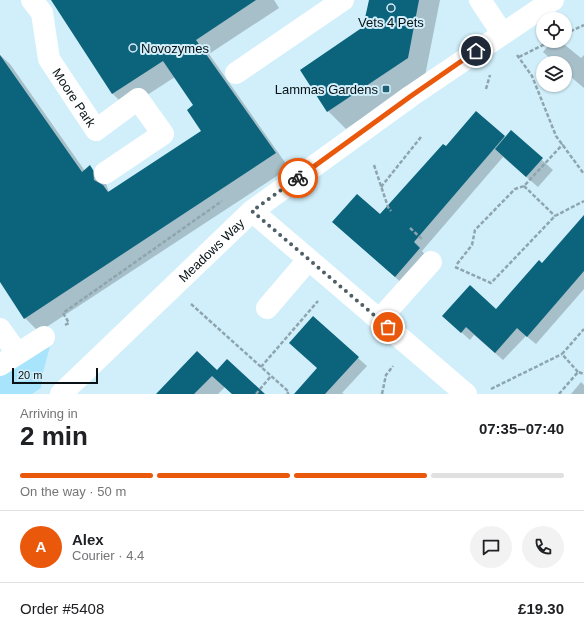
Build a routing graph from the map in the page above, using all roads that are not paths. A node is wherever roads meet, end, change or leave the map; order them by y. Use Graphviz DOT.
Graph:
graph roads {
  1 [pos="32,0"];
  2 [pos="344,0"];
  3 [pos="480,0"];
  4 [pos="553,0"];
  5 [pos="502,33"];
  6 [pos="236,73"];
  7 [pos="105,174"];
  8 [pos="252,211"];
  9 [pos="308,260"];
  10 [pos="431,262"];
  11 [pos="267,308"];
  12 [pos="380,320"];
  13 [pos="0,329"];
  14 [pos="44,337"];
  15 [pos="8,359"];
  16 [pos="61,394"];
  17 [pos="466,394"];
  1 -- 7 [label="street, Moore Park"];
  2 -- 6 [label="street"];
  3 -- 5 [label="street"];
  4 -- 5 [label="street, Meadows Way"];
  5 -- 8 [label="street, Meadows Way"];
  8 -- 9 [label="street"];
  8 -- 16 [label="street, Meadows Way"];
  9 -- 11 [label="street"];
  9 -- 12 [label="street"];
  10 -- 12 [label="street"];
  12 -- 17 [label="street"];
  13 -- 15 [label="street"];
  14 -- 15 [label="street"];
}
